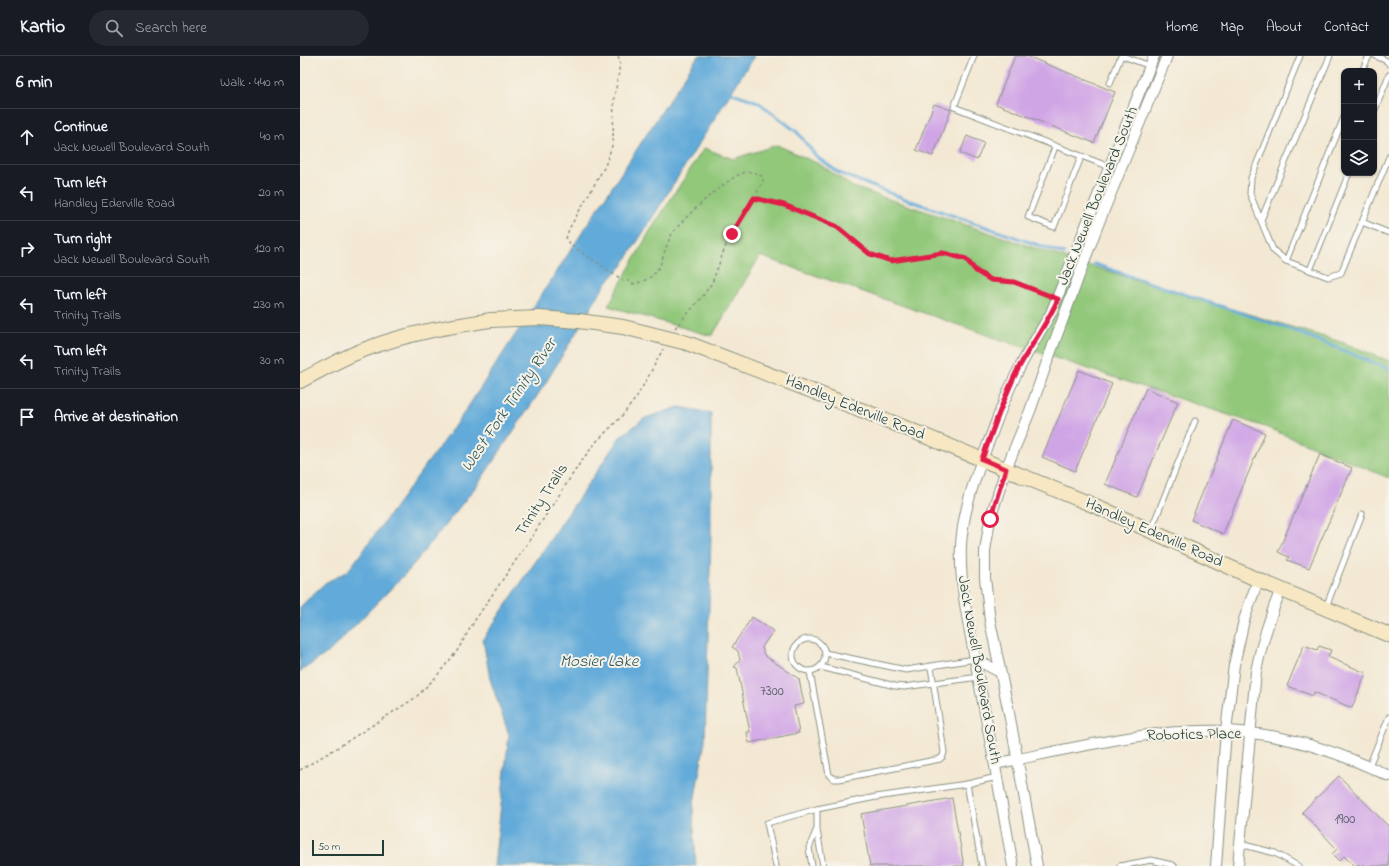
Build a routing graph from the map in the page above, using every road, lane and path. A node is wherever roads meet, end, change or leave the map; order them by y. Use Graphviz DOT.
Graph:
graph roads {
  1 [pos="618,56"];
  2 [pos="974,56"];
  3 [pos="1122,56"];
  4 [pos="1154,56"];
  5 [pos="1167,56"];
  6 [pos="1300,56"];
  7 [pos="1330,56"];
  8 [pos="1368,56"];
  9 [pos="1376,56"];
  10 [pos="1389,64"];
  11 [pos="1150,66"];
  12 [pos="1363,68"];
  13 [pos="1161,70"];
  14 [pos="1389,75"];
  15 [pos="1110,83"];
  16 [pos="1377,105"];
  17 [pos="1341,124"];
  18 [pos="1055,147"];
  19 [pos="1389,156"];
  20 [pos="1081,157"];
  21 [pos="1110,167"];
  22 [pos="1120,171"];
  23 [pos="1349,176"];
  24 [pos="754,198"];
  25 [pos="1261,220"];
  26 [pos="1362,222"];
  27 [pos="1389,233"];
  28 [pos="1286,261"];
  29 [pos="1310,270"];
  30 [pos="1058,299"];
  31 [pos="673,331"];
  32 [pos="665,344"];
  33 [pos="300,381"];
  34 [pos="1195,421"];
  35 [pos="982,459"];
  36 [pos="1006,469"];
  37 [pos="1362,514"];
  38 [pos="1151,531"];
  39 [pos="1258,580"];
  40 [pos="1281,589"];
  41 [pos="1326,608"];
  42 [pos="1389,634"];
  43 [pos="825,653"];
  44 [pos="975,659"];
  45 [pos="821,667"];
  46 [pos="931,667"];
  47 [pos="810,672"];
  48 [pos="1000,672"];
  49 [pos="979,677"];
  50 [pos="933,683"];
  51 [pos="1389,717"];
  52 [pos="1226,731"];
  53 [pos="1250,734"];
  54 [pos="1018,760"];
  55 [pos="995,764"];
  56 [pos="1369,766"];
  57 [pos="300,770"];
  58 [pos="1389,776"];
  59 [pos="998,777"];
  60 [pos="967,784"];
  61 [pos="817,809"];
  62 [pos="817,830"];
  63 [pos="1240,844"];
  64 [pos="776,866"];
  65 [pos="812,866"];
  66 [pos="822,866"];
  67 [pos="982,866"];
  68 [pos="1013,866"];
  69 [pos="1037,866"];
  70 [pos="1120,866"];
  71 [pos="1174,866"];
  72 [pos="1216,866"];
  73 [pos="1238,866"];
  74 [pos="1298,866"];
  1 -- 24 [label="path"];
  2 -- 18 [label="lane"];
  3 -- 11 [label="lane"];
  3 -- 15 [label="lane"];
  4 -- 11 [label="street, Jack Newell Boulevard South"];
  5 -- 13 [label="street, Jack Newell Boulevard South"];
  6 -- 25 [label="lane"];
  7 -- 25 [label="lane"];
  8 -- 12 [label="lane"];
  9 -- 10 [label="lane"];
  11 -- 13 [label="street"];
  11 -- 21 [label="street, Jack Newell Boulevard South"];
  13 -- 22 [label="street, Jack Newell Boulevard South"];
  14 -- 16 [label="lane"];
  17 -- 28 [label="lane"];
  18 -- 20 [label="lane"];
  18 -- 20 [label="lane"];
  19 -- 26 [label="lane"];
  20 -- 21 [label="lane"];
  21 -- 22 [label="street"];
  21 -- 30 [label="street, Jack Newell Boulevard South"];
  22 -- 36 [label="street, Jack Newell Boulevard South"];
  23 -- 29 [label="lane"];
  24 -- 30 [label="path"];
  24 -- 31 [label="path"];
  25 -- 28 [label="lane"];
  26 -- 27 [label="lane"];
  26 -- 29 [label="lane"];
  28 -- 29 [label="lane"];
  30 -- 35 [label="street, Jack Newell Boulevard South"];
  32 -- 57 [label="path, Trinity Trails"];
  33 -- 35 [label="main road, Handley Ederville Road, bridge"];
  34 -- 38 [label="lane"];
  35 -- 36 [label="main road, Handley Ederville Road"];
  35 -- 44 [label="street, Jack Newell Boulevard South"];
  36 -- 38 [label="main road, Handley Ederville Road"];
  36 -- 48 [label="street, Jack Newell Boulevard South"];
  37 -- 41 [label="lane"];
  38 -- 39 [label="main road, Handley Ederville Road"];
  39 -- 40 [label="main road, Handley Ederville Road"];
  39 -- 52 [label="street"];
  40 -- 41 [label="main road, Handley Ederville Road"];
  40 -- 53 [label="street"];
  41 -- 42 [label="main road, Handley Ederville Road"];
  43 -- 45 [label="lane"];
  43 -- 46 [label="lane"];
  43 -- 47 [label="lane"];
  44 -- 46 [label="lane"];
  44 -- 48 [label="street"];
  44 -- 49 [label="street, Jack Newell Boulevard South"];
  45 -- 47 [label="lane"];
  45 -- 50 [label="lane"];
  46 -- 50 [label="lane"];
  47 -- 50 [label="lane"];
  48 -- 49 [label="street"];
  48 -- 54 [label="street, Jack Newell Boulevard South"];
  49 -- 50 [label="lane"];
  49 -- 55 [label="street, Jack Newell Boulevard South"];
  51 -- 56 [label="lane"];
  52 -- 53 [label="street, Robotics Place"];
  52 -- 54 [label="street, Robotics Place"];
  52 -- 72 [label="street"];
  53 -- 56 [label="street, Robotics Place"];
  53 -- 63 [label="street"];
  54 -- 55 [label="street, Robotics Place"];
  54 -- 69 [label="street, Jack Newell Boulevard South"];
  55 -- 59 [label="street, Jack Newell Boulevard South"];
  56 -- 58 [label="street, Robotics Place"];
  59 -- 60 [label="lane"];
  59 -- 68 [label="street, Jack Newell Boulevard South"];
  60 -- 61 [label="lane"];
  60 -- 67 [label="lane"];
  61 -- 62 [label="lane"];
  61 -- 64 [label="lane"];
  62 -- 65 [label="lane"];
  62 -- 66 [label="lane"];
  63 -- 73 [label="street"];
  63 -- 74 [label="lane"];
  70 -- 71 [label="lane"];
}
